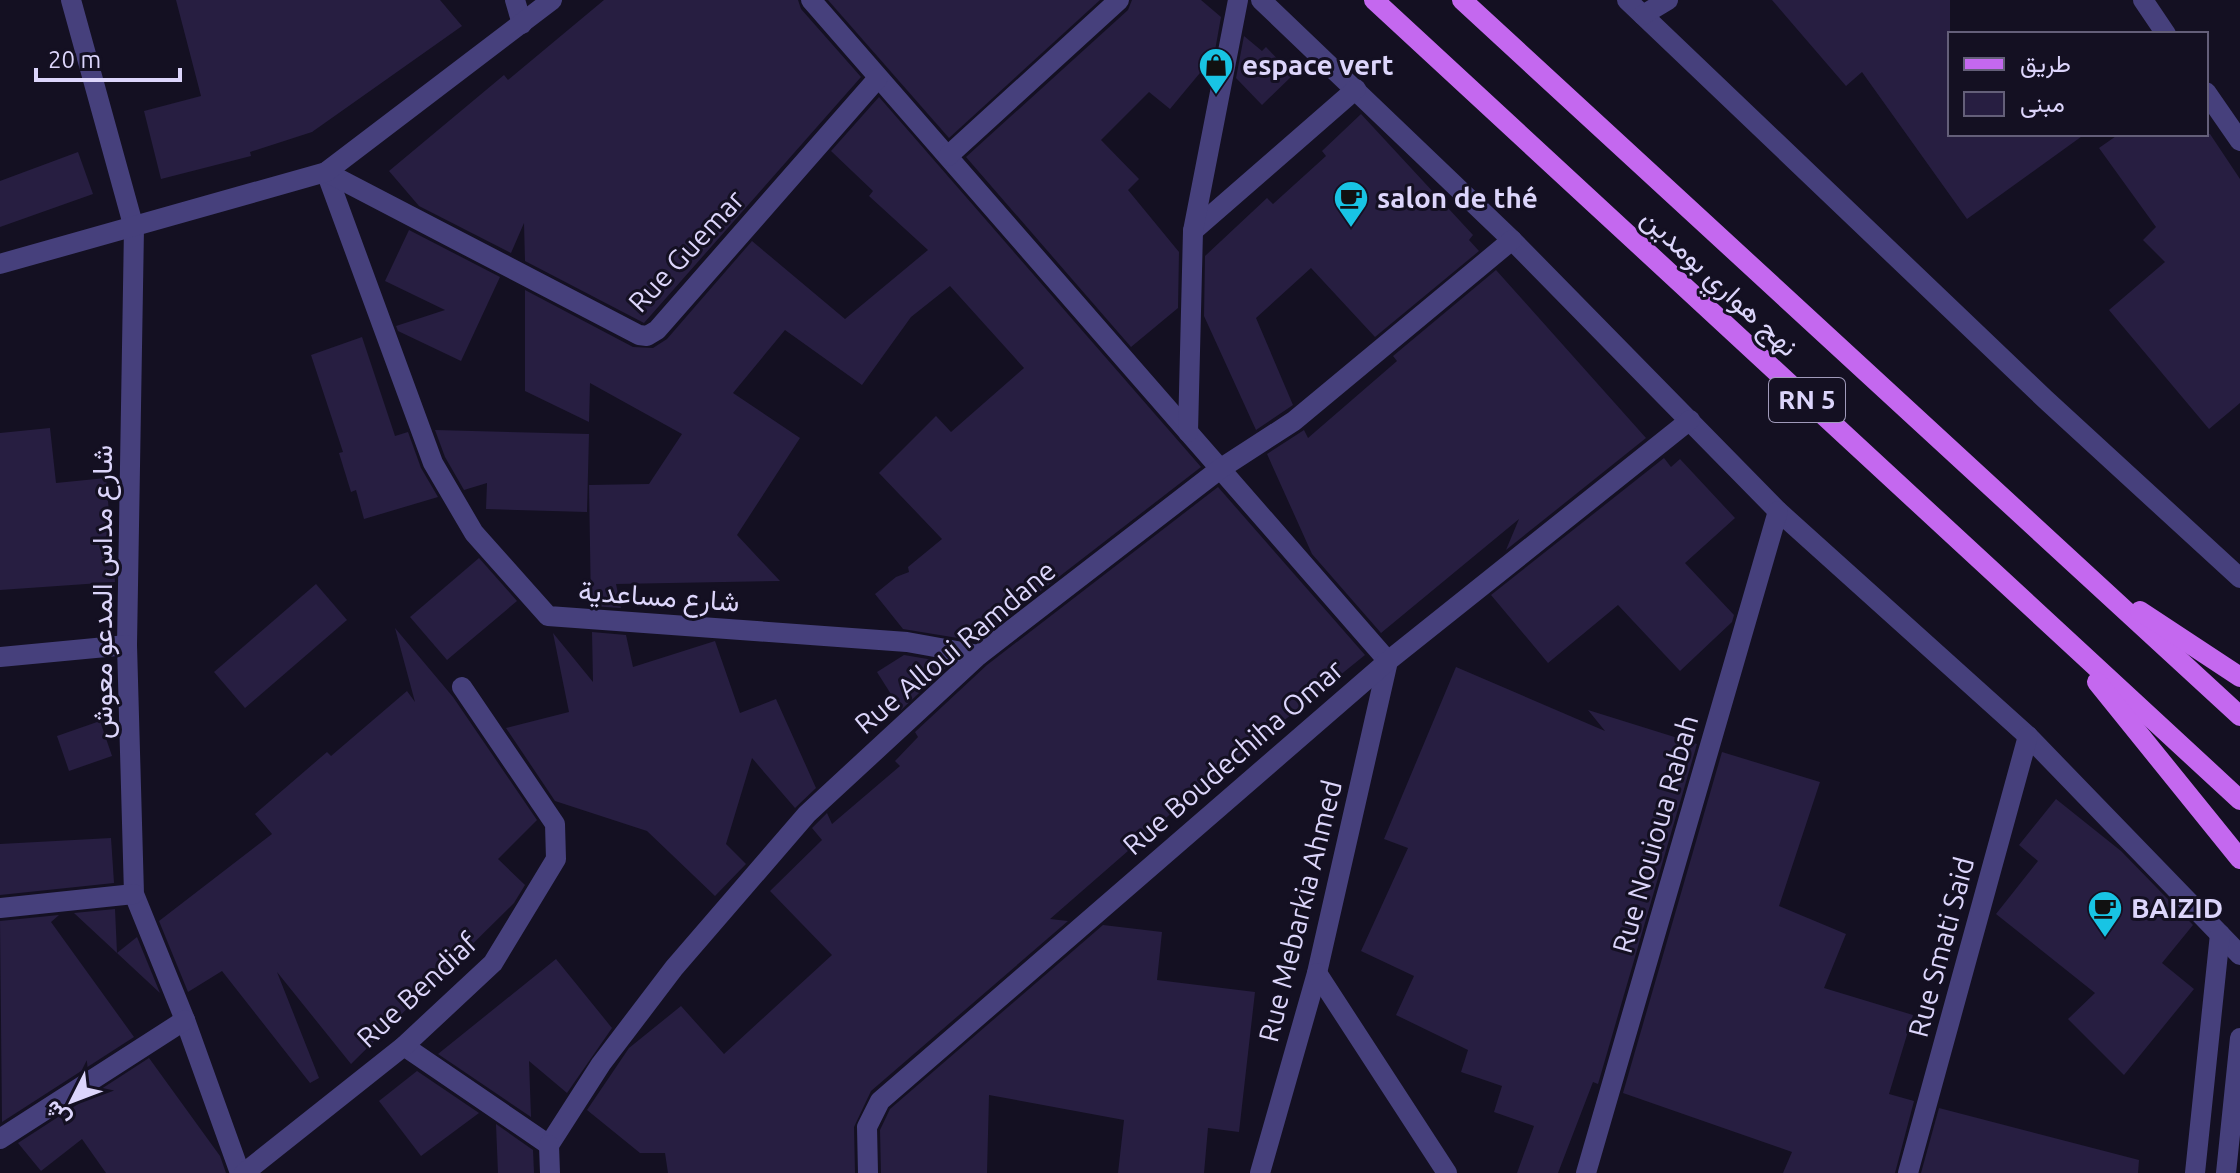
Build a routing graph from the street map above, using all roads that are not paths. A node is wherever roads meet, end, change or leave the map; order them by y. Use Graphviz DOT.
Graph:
graph roads {
  1 [pos="71,0"];
  2 [pos="515,0"];
  3 [pos="552,0"];
  4 [pos="811,0"];
  5 [pos="1119,0"];
  6 [pos="1238,0"];
  7 [pos="1261,0"];
  8 [pos="1374,0"];
  9 [pos="1462,0"];
  10 [pos="1627,0"];
  11 [pos="1668,0"];
  12 [pos="2143,0"];
  13 [pos="1643,15"];
  14 [pos="522,24"];
  15 [pos="2165,32"];
  16 [pos="878,78"];
  17 [pos="1356,89"];
  18 [pos="2208,95"];
  19 [pos="2240,141"];
  20 [pos="948,156"];
  21 [pos="326,172"];
  22 [pos="134,228"];
  23 [pos="1193,231"];
  24 [pos="1512,240"];
  25 [pos="0,264"];
  26 [pos="1690,420"];
  27 [pos="1188,432"];
  28 [pos="1220,469"];
  29 [pos="1778,511"];
  30 [pos="2088,576"];
  31 [pos="2240,578"];
  32 [pos="2054,628"];
  33 [pos="127,645"];
  34 [pos="979,655"];
  35 [pos="0,657"];
  36 [pos="1388,661"];
  37 [pos="2240,677"];
  38 [pos="462,687"];
  39 [pos="2240,716"];
  40 [pos="2028,736"];
  41 [pos="2240,800"];
  42 [pos="2240,859"];
  43 [pos="134,894"];
  44 [pos="0,908"];
  45 [pos="2220,934"];
  46 [pos="2240,955"];
  47 [pos="1317,973"];
  48 [pos="185,1020"];
  49 [pos="2240,1038"];
  50 [pos="404,1046"];
  51 [pos="0,1139"];
  52 [pos="549,1145"];
  53 [pos="242,1173"];
  54 [pos="550,1173"];
  55 [pos="868,1173"];
  56 [pos="1260,1173"];
  57 [pos="1447,1173"];
  58 [pos="1586,1173"];
  59 [pos="1908,1173"];
  60 [pos="2195,1173"];
  61 [pos="2226,1173"];
  1 -- 22 [label="street, شارع مداس المدعو معوش"];
  2 -- 14 [label="street"];
  3 -- 14 [label="street"];
  4 -- 16 [label="street"];
  5 -- 20 [label="street"];
  6 -- 23 [label="street"];
  7 -- 17 [label="street"];
  8 -- 32 [label="main road, نهج هواري بومدين / RN 5"];
  9 -- 30 [label="main road, نهج هواري بومدين / RN 5"];
  10 -- 13 [label="street"];
  11 -- 13 [label="street"];
  12 -- 15 [label="street"];
  13 -- 31 [label="street"];
  14 -- 21 [label="street"];
  16 -- 20 [label="street"];
  16 -- 21 [label="street, Rue Guemar"];
  17 -- 23 [label="street"];
  17 -- 24 [label="street"];
  18 -- 19 [label="street"];
  20 -- 27 [label="street"];
  21 -- 22 [label="street"];
  21 -- 34 [label="street, شارع مساعدية"];
  22 -- 25 [label="street"];
  22 -- 33 [label="street, شارع مداس المدعو معوش"];
  23 -- 27 [label="street"];
  24 -- 26 [label="street"];
  24 -- 28 [label="street, Rue Alloui Ramdane"];
  26 -- 29 [label="street"];
  26 -- 36 [label="street, Rue Boudechiha Omar"];
  27 -- 28 [label="street"];
  28 -- 34 [label="street, Rue Alloui Ramdane"];
  28 -- 36 [label="street"];
  29 -- 40 [label="street"];
  29 -- 58 [label="street, Rue Nouioua Rabah"];
  30 -- 37 [label="main road"];
  30 -- 39 [label="main road, نهج هواري بومدين / RN 5"];
  32 -- 41 [label="main road, نهج هواري بومدين / RN 5"];
  32 -- 42 [label="main road"];
  33 -- 35 [label="street"];
  33 -- 43 [label="street, شارع مداس المدعو معوش"];
  34 -- 52 [label="street, Rue Alloui Ramdane"];
  36 -- 47 [label="street, Rue Mebarkia Ahmed"];
  36 -- 55 [label="street, Rue Boudechiha Omar"];
  38 -- 50 [label="street, Rue Bendiaf"];
  40 -- 45 [label="street"];
  40 -- 59 [label="street, Rue Smati Said"];
  43 -- 44 [label="street"];
  43 -- 48 [label="street, شارع مداس المدعو معوش"];
  45 -- 46 [label="street"];
  45 -- 60 [label="street"];
  47 -- 56 [label="street, Rue Mebarkia Ahmed"];
  47 -- 57 [label="street"];
  48 -- 51 [label="street"];
  48 -- 53 [label="street, شارع مداس المدعو معوش"];
  49 -- 61 [label="street"];
  50 -- 52 [label="street"];
  50 -- 53 [label="street, Rue Bendiaf"];
  52 -- 54 [label="street"];
}
